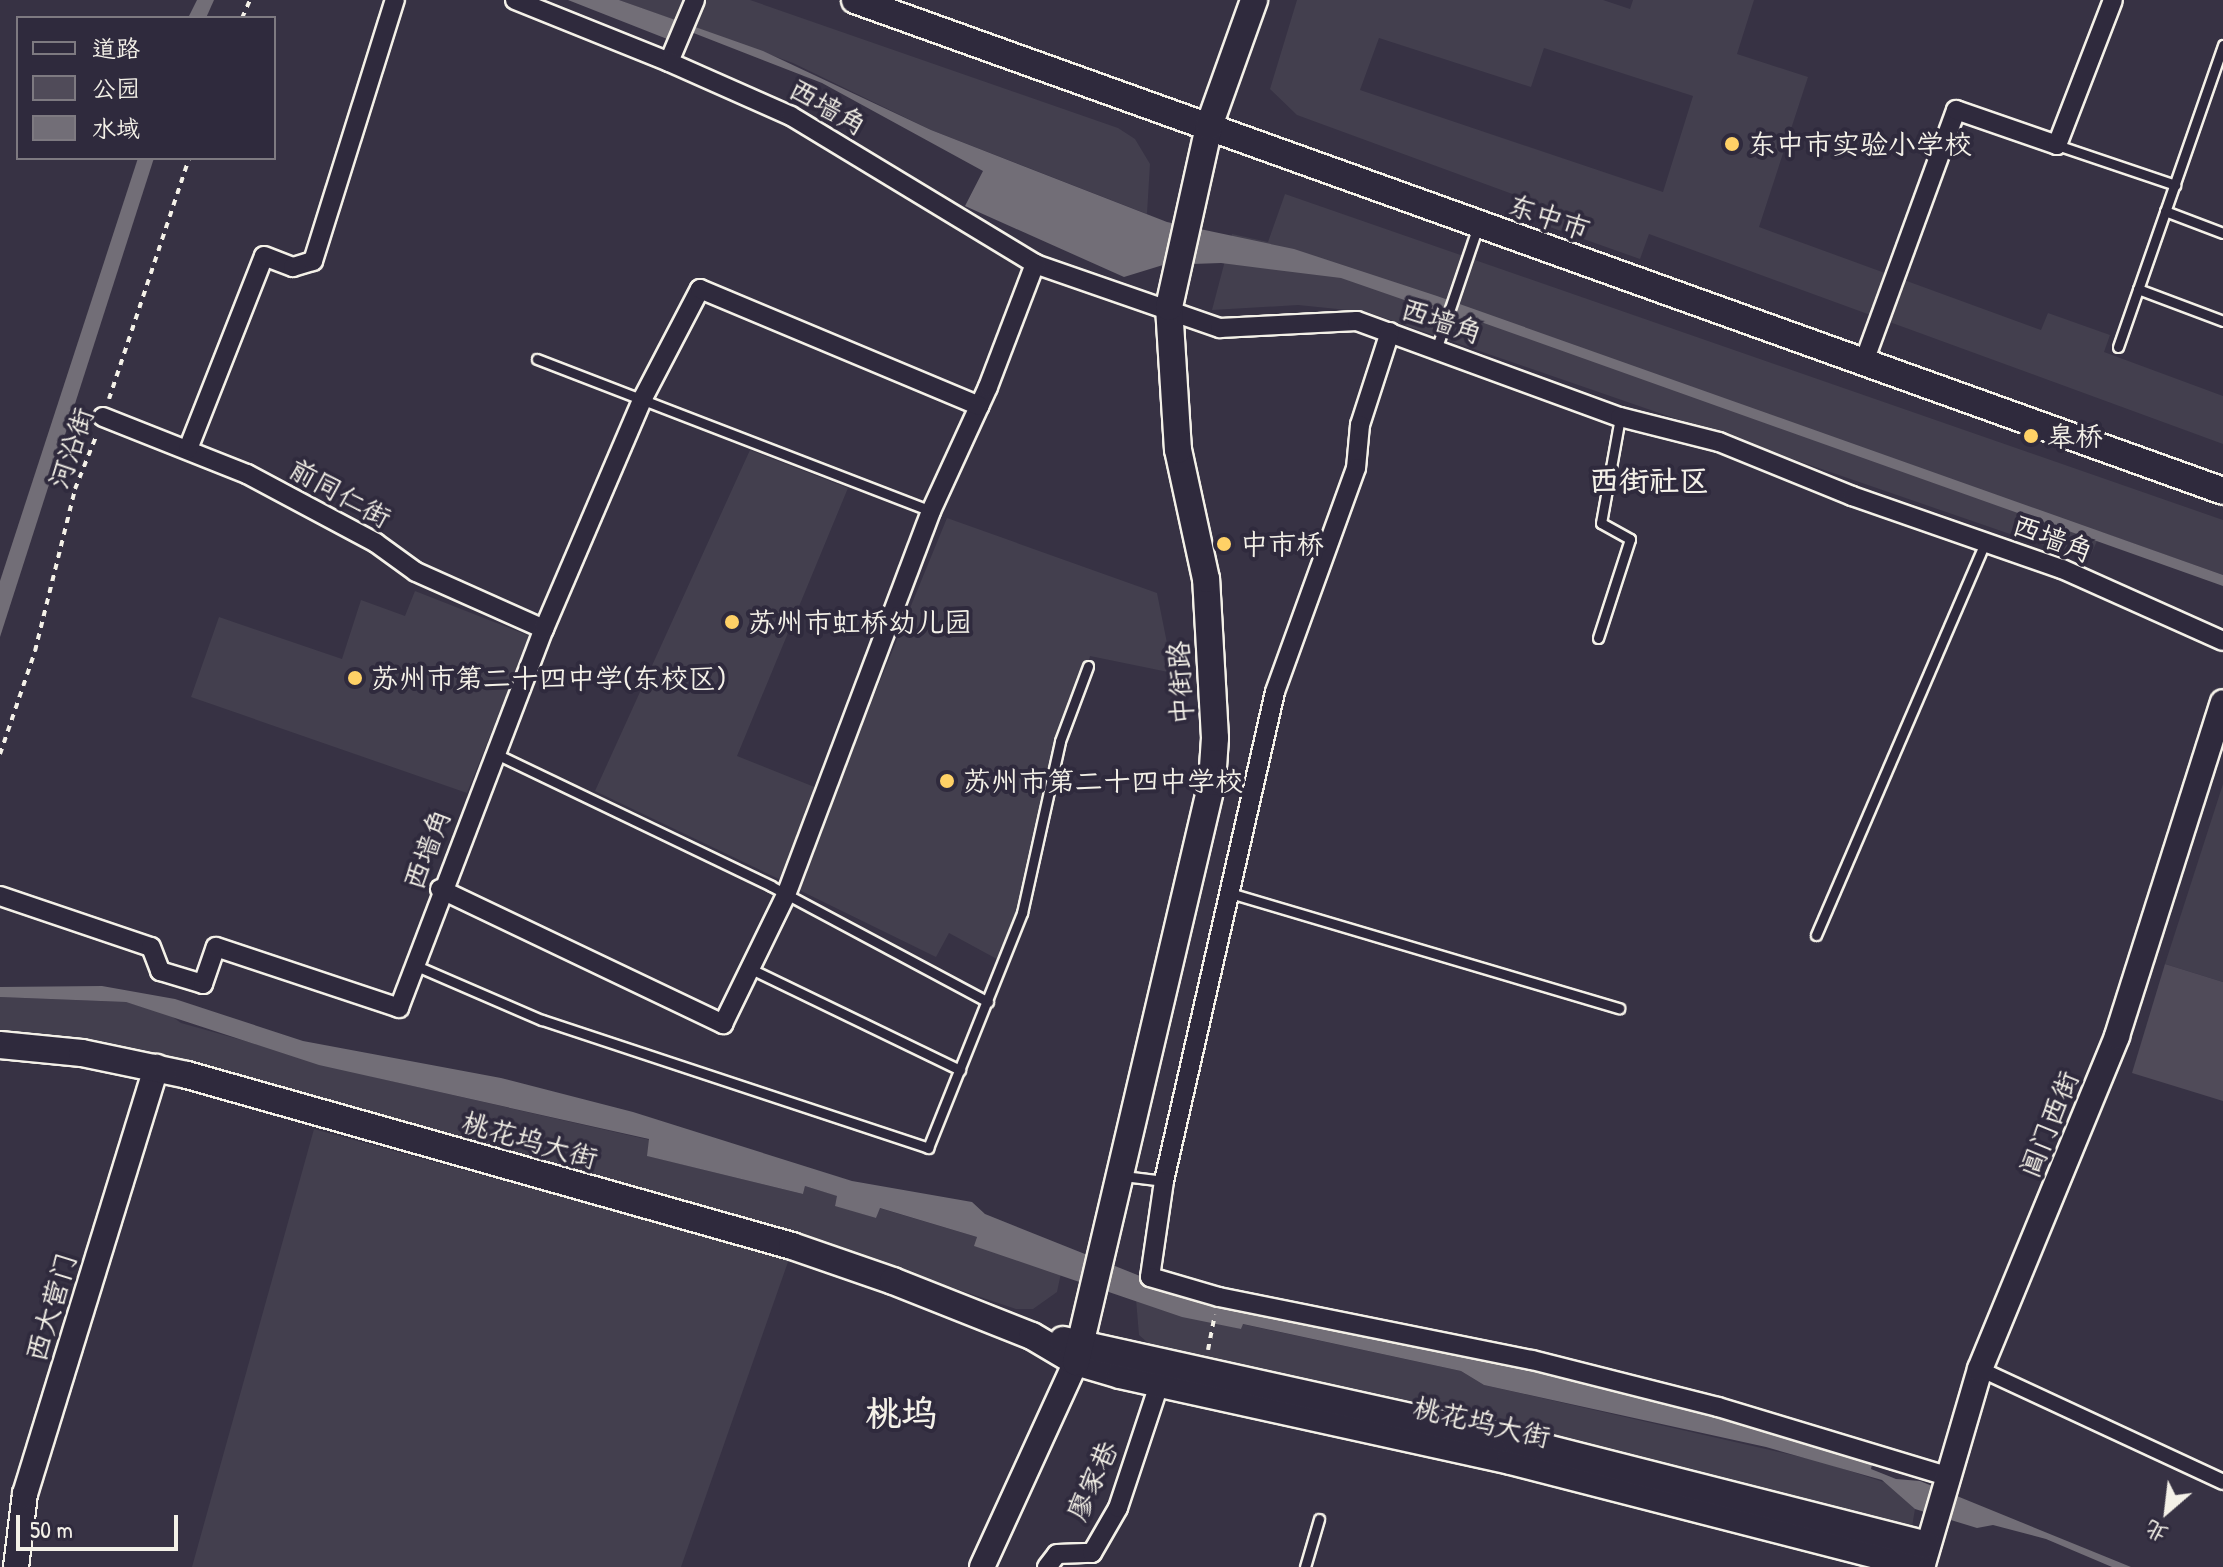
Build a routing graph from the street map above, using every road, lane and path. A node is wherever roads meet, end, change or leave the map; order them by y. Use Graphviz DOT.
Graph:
graph roads {
  1 [pos="395,0"];
  2 [pos="515,0"];
  3 [pos="695,0"];
  4 [pos="855,0"];
  5 [pos="1254,0"];
  6 [pos="2113,0"];
  7 [pos="2223,45"];
  8 [pos="671,57"];
  9 [pos="1209,126"];
  10 [pos="2057,145"];
  11 [pos="188,160"];
  12 [pos="2175,185"];
  13 [pos="2165,211"];
  14 [pos="1478,226"];
  15 [pos="2223,233"];
  16 [pos="1035,264"];
  17 [pos="2138,289"];
  18 [pos="1172,296"];
  19 [pos="2223,321"];
  20 [pos="1390,332"];
  21 [pos="1437,347"];
  22 [pos="2118,347"];
  23 [pos="537,359"];
  24 [pos="1865,359"];
  25 [pos="643,398"];
  26 [pos="980,406"];
  27 [pos="103,417"];
  28 [pos="1620,417"];
  29 [pos="188,449"];
  30 [pos="2223,491"];
  31 [pos="931,511"];
  32 [pos="1985,543"];
  33 [pos="544,629"];
  34 [pos="1598,638"];
  35 [pos="2223,641"];
  36 [pos="1088,666"];
  37 [pos="2223,702"];
  38 [pos="494,753"];
  39 [pos="0,754"];
  40 [pos="440,889"];
  41 [pos="1230,893"];
  42 [pos="786,895"];
  43 [pos="0,896"];
  44 [pos="1816,935"];
  45 [pos="414,965"];
  46 [pos="753,970"];
  47 [pos="988,1002"];
  48 [pos="1619,1008"];
  49 [pos="0,1045"];
  50 [pos="156,1067"];
  51 [pos="960,1070"];
  52 [pos="1124,1176"];
  53 [pos="1164,1181"];
  54 [pos="1215,1315"];
  55 [pos="1212,1332"];
  56 [pos="1079,1352"];
  57 [pos="1980,1369"];
  58 [pos="1159,1385"];
  59 [pos="1944,1480"];
  60 [pos="2223,1482"];
  61 [pos="1319,1519"];
  62 [pos="1927,1555"];
  63 [pos="16,1567"];
  64 [pos="982,1567"];
  65 [pos="1047,1567"];
  66 [pos="1305,1567"];
  1 -- 29 [label="street"];
  2 -- 8 [label="street, 西墙角"];
  3 -- 8 [label="street"];
  4 -- 9 [label="main road, 东中市"];
  5 -- 9 [label="main road, 中街路"];
  6 -- 10 [label="street"];
  7 -- 12 [label="lane"];
  8 -- 16 [label="street, 西墙角"];
  9 -- 14 [label="main road, 东中市"];
  9 -- 18 [label="main road, 中街路"];
  10 -- 12 [label="lane"];
  10 -- 24 [label="street"];
  11 -- 27 [label="path, 河沿街"];
  12 -- 13 [label="lane"];
  13 -- 15 [label="lane"];
  13 -- 17 [label="lane"];
  14 -- 21 [label="lane"];
  14 -- 24 [label="main road, 东中市"];
  16 -- 18 [label="street, 西墙角"];
  16 -- 26 [label="street"];
  17 -- 19 [label="lane"];
  17 -- 22 [label="lane"];
  18 -- 20 [label="street, 西墙角"];
  18 -- 52 [label="main road, 中街路"];
  20 -- 21 [label="street, 西墙角"];
  20 -- 41 [label="street"];
  21 -- 28 [label="street, 西墙角"];
  23 -- 25 [label="lane"];
  24 -- 30 [label="main road, 东中市"];
  25 -- 26 [label="street, 西墙角"];
  25 -- 31 [label="lane"];
  25 -- 33 [label="street, 西墙角"];
  26 -- 31 [label="street"];
  27 -- 29 [label="street, 前同仁街"];
  27 -- 39 [label="path, 河沿街"];
  28 -- 32 [label="street, 西墙角"];
  28 -- 34 [label="lane"];
  29 -- 33 [label="street, 前同仁街"];
  31 -- 42 [label="street"];
  32 -- 35 [label="street, 西墙角"];
  32 -- 44 [label="lane"];
  33 -- 38 [label="street, 西墙角"];
  36 -- 47 [label="lane"];
  37 -- 57 [label="street, 阊门西街"];
  38 -- 40 [label="street, 西墙角"];
  38 -- 42 [label="lane"];
  40 -- 45 [label="street, 西墙角"];
  40 -- 46 [label="street"];
  41 -- 48 [label="lane"];
  41 -- 53 [label="street"];
  42 -- 46 [label="street"];
  42 -- 47 [label="lane"];
  43 -- 45 [label="street, 西墙角"];
  45 -- 51 [label="lane"];
  46 -- 51 [label="lane"];
  47 -- 51 [label="lane"];
  49 -- 50 [label="main road, 桃花坞大街"];
  50 -- 56 [label="main road, 桃花坞大街"];
  50 -- 63 [label="street, 西大营门"];
  52 -- 53 [label="lane"];
  52 -- 56 [label="main road, 中街路"];
  53 -- 59 [label="street"];
  54 -- 55 [label="path"];
  56 -- 58 [label="main road, 桃花坞大街"];
  56 -- 62 [label="main road, 桃花坞大街"];
  56 -- 64 [label="street"];
  57 -- 59 [label="street, 阊门西街"];
  57 -- 60 [label="street"];
  58 -- 62 [label="main road, 桃花坞大街"];
  58 -- 65 [label="street, 廖家巷"];
  59 -- 62 [label="street, 阊门西街"];
  61 -- 66 [label="lane"];
}
